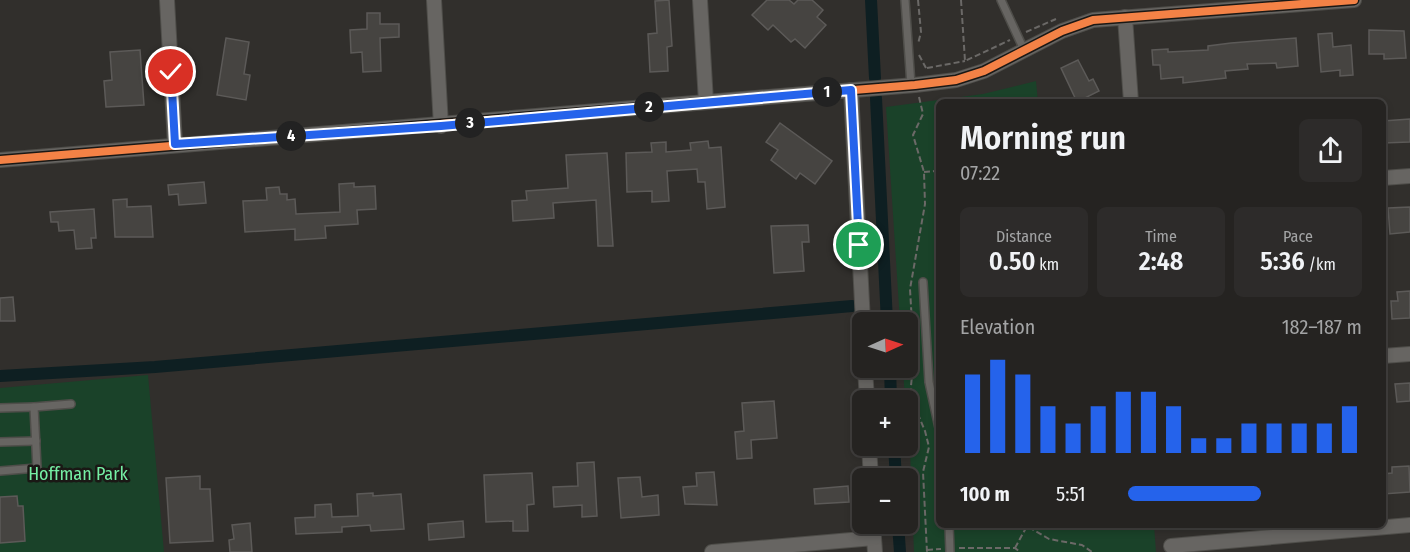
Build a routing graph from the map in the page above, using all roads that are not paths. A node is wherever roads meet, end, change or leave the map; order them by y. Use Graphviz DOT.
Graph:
graph roads {
  1 [pos="167,0"];
  2 [pos="434,0"];
  3 [pos="700,0"];
  4 [pos="905,0"];
  5 [pos="1001,0"];
  6 [pos="1354,0"];
  7 [pos="1125,17"];
  8 [pos="1025,52"];
  9 [pos="910,85"];
  10 [pos="851,90"];
  11 [pos="1131,99"];
  12 [pos="706,102"];
  13 [pos="441,126"];
  14 [pos="175,144"];
  15 [pos="0,160"];
  16 [pos="1410,176"];
  17 [pos="1386,178"];
  18 [pos="923,282"];
  19 [pos="862,312"];
  20 [pos="1410,354"];
  21 [pos="1386,356"];
  22 [pos="71,404"];
  23 [pos="33,407"];
  24 [pos="0,408"];
  25 [pos="936,414"];
  26 [pos="36,441"];
  27 [pos="0,442"];
  28 [pos="0,471"];
  29 [pos="1410,525"];
  30 [pos="949,528"];
  31 [pos="874,545"];
  32 [pos="1171,546"];
  33 [pos="1242,546"];
  34 [pos="953,550"];
  35 [pos="712,552"];
  1 -- 14 [label="street"];
  2 -- 13 [label="street"];
  3 -- 12 [label="street"];
  4 -- 9 [label="lane"];
  5 -- 8 [label="lane"];
  6 -- 7 [label="street"];
  7 -- 8 [label="street"];
  7 -- 11 [label="street"];
  8 -- 9 [label="street"];
  9 -- 10 [label="street"];
  10 -- 12 [label="street"];
  10 -- 19 [label="street"];
  12 -- 13 [label="street"];
  13 -- 14 [label="street"];
  14 -- 15 [label="street"];
  16 -- 17 [label="street"];
  18 -- 25 [label="lane"];
  20 -- 21 [label="street"];
  22 -- 23 [label="lane"];
  23 -- 24 [label="lane"];
  23 -- 26 [label="lane"];
  26 -- 27 [label="lane"];
  26 -- 28 [label="lane"];
  29 -- 33 [label="street"];
  30 -- 34 [label="lane"];
  31 -- 35 [label="street"];
  32 -- 33 [label="street"];
}
